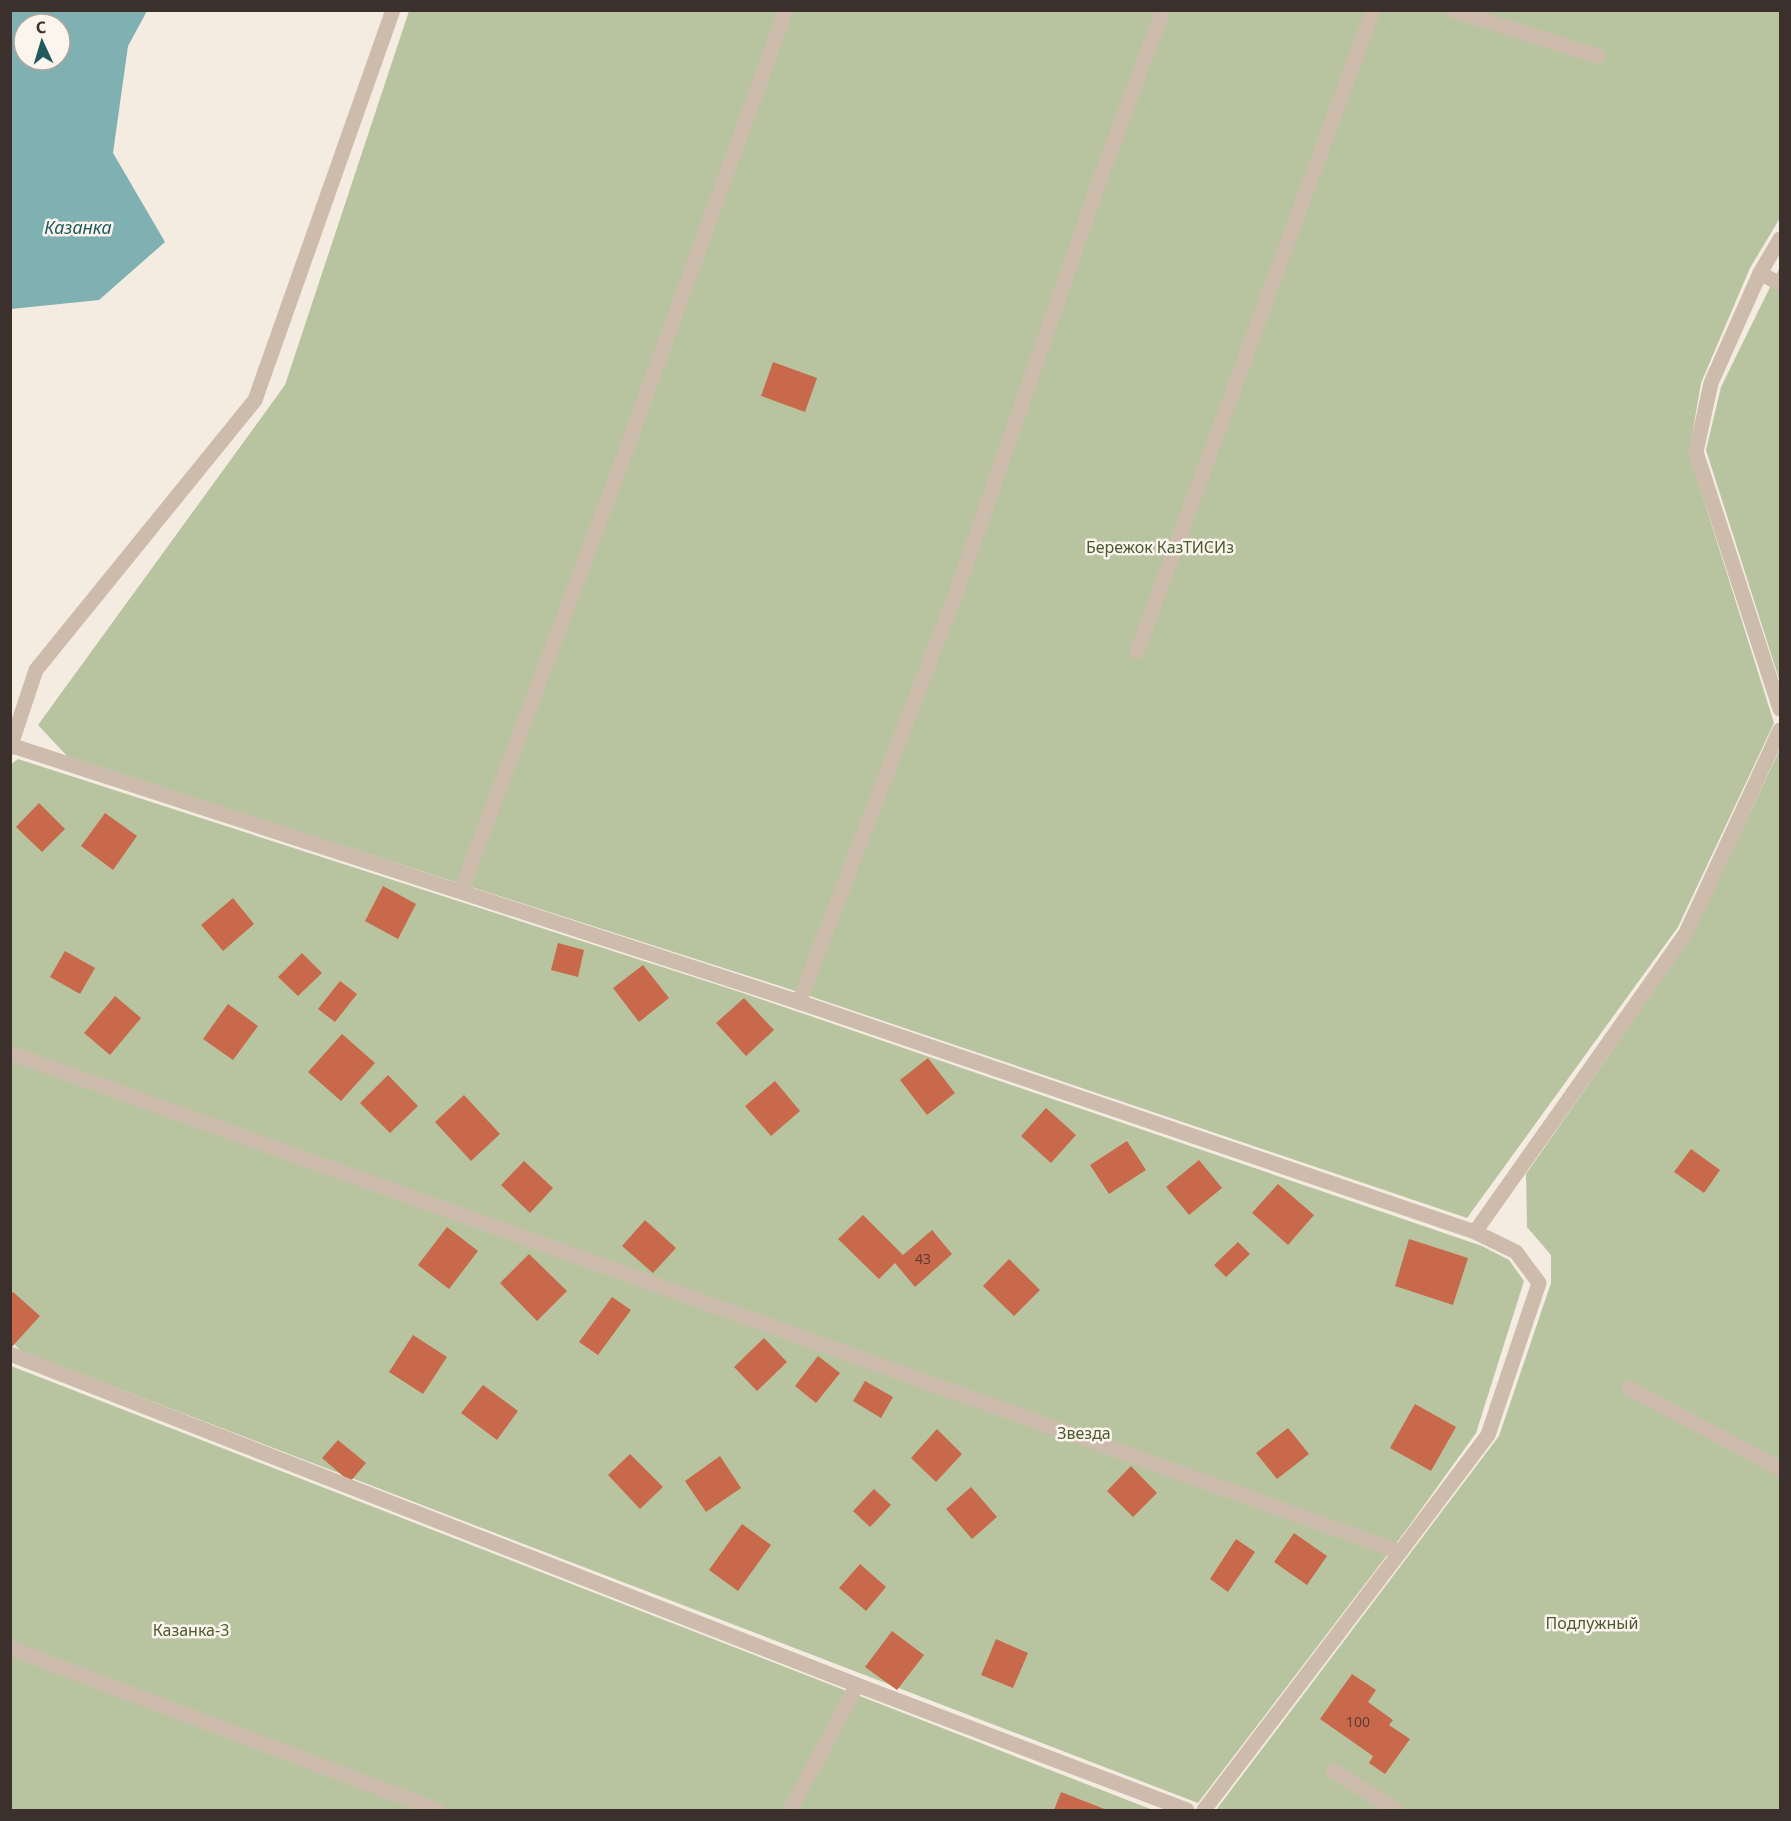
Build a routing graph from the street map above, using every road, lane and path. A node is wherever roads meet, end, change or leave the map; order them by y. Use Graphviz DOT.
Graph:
graph roads {
  1 [pos="393,10"];
  2 [pos="786,10"];
  3 [pos="1163,10"];
  4 [pos="1373,10"];
  5 [pos="1452,10"];
  6 [pos="1597,56"];
  7 [pos="1780,239"];
  8 [pos="1760,273"];
  9 [pos="1780,284"];
  10 [pos="1137,652"];
  11 [pos="1780,708"];
  12 [pos="1780,730"];
  13 [pos="11,747"];
  14 [pos="461,891"];
  15 [pos="799,1002"];
  16 [pos="10,1053"];
  17 [pos="1475,1232"];
  18 [pos="10,1354"];
  19 [pos="1629,1388"];
  20 [pos="1780,1468"];
  21 [pos="1400,1552"];
  22 [pos="10,1648"];
  23 [pos="858,1685"];
  24 [pos="1333,1771"];
  25 [pos="437,1810"];
  26 [pos="790,1810"];
  27 [pos="1187,1810"];
  28 [pos="1204,1810"];
  29 [pos="1396,1810"];
  1 -- 13 [label="lane"];
  2 -- 14 [label="lane"];
  3 -- 15 [label="lane"];
  4 -- 10 [label="lane"];
  5 -- 6 [label="lane"];
  7 -- 8 [label="lane"];
  8 -- 9 [label="lane"];
  8 -- 11 [label="lane"];
  12 -- 17 [label="lane"];
  13 -- 14 [label="lane"];
  14 -- 15 [label="lane"];
  15 -- 17 [label="lane"];
  16 -- 21 [label="lane"];
  17 -- 21 [label="lane"];
  18 -- 23 [label="lane"];
  19 -- 20 [label="lane"];
  21 -- 28 [label="lane"];
  22 -- 25 [label="lane"];
  23 -- 26 [label="lane"];
  23 -- 27 [label="lane"];
  24 -- 29 [label="lane"];
}
